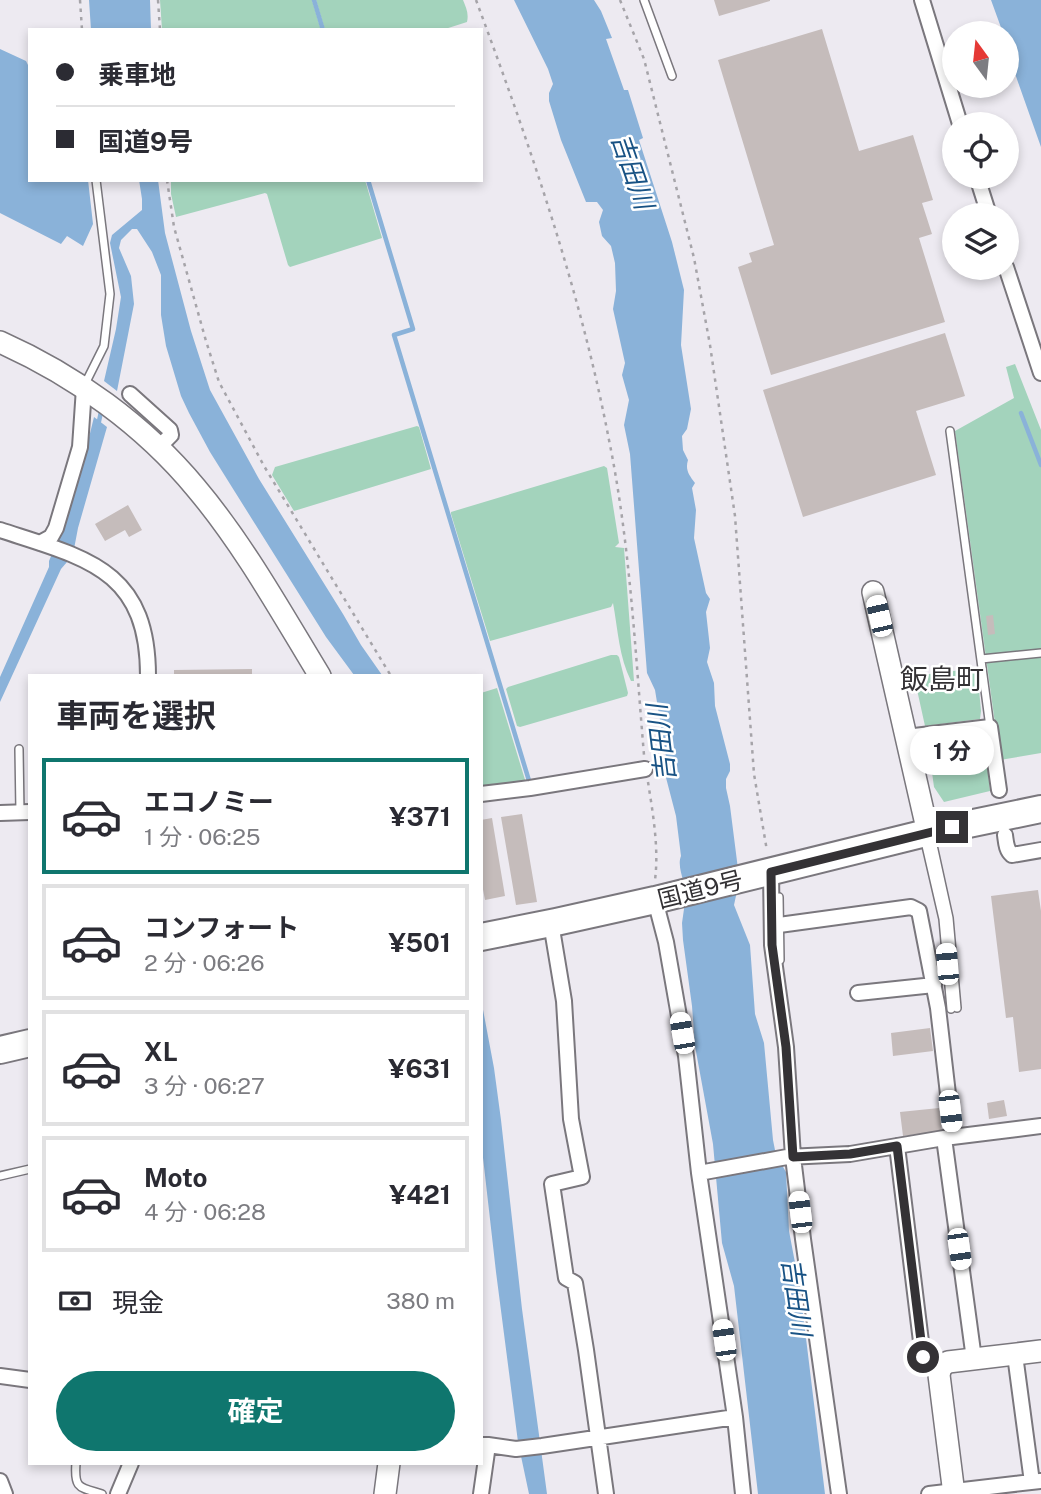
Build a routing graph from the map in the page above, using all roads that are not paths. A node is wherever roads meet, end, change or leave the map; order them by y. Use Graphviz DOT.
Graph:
graph roads {
  1 [pos="644,0"];
  2 [pos="922,0"];
  3 [pos="672,76"];
  4 [pos="956,112"];
  5 [pos="96,182"];
  6 [pos="1010,280"];
  7 [pos="0,342"];
  8 [pos="1041,373"];
  9 [pos="89,392"];
  10 [pos="130,394"];
  11 [pos="950,431"];
  12 [pos="159,447"];
  13 [pos="0,530"];
  14 [pos="47,546"];
  15 [pos="873,592"];
  16 [pos="1041,653"];
  17 [pos="981,659"];
  18 [pos="148,674"];
  19 [pos="319,674"];
  20 [pos="990,727"];
  21 [pos="906,737"];
  22 [pos="19,749"];
  23 [pos="645,769"];
  24 [pos="999,790"];
  25 [pos="483,794"];
  26 [pos="1041,809"];
  27 [pos="25,812"];
  28 [pos="0,813"];
  29 [pos="927,833"];
  30 [pos="1005,835"];
  31 [pos="1041,849"];
  32 [pos="771,881"];
  33 [pos="660,899"];
  34 [pos="551,923"];
  35 [pos="779,925"];
  36 [pos="483,937"];
  37 [pos="775,969"];
  38 [pos="934,985"];
  39 [pos="859,993"];
  40 [pos="954,1009"];
  41 [pos="28,1043"];
  42 [pos="0,1050"];
  43 [pos="1041,1126"];
  44 [pos="949,1137"];
  45 [pos="897,1146"];
  46 [pos="790,1157"];
  47 [pos="28,1169"];
  48 [pos="699,1172"];
  49 [pos="0,1176"];
  50 [pos="1041,1351"];
  51 [pos="1016,1354"];
  52 [pos="974,1359"];
  53 [pos="939,1371"];
  54 [pos="0,1376"];
  55 [pos="28,1380"];
  56 [pos="735,1417"];
  57 [pos="598,1439"];
  58 [pos="485,1445"];
  59 [pos="76,1465"];
  60 [pos="130,1465"];
  61 [pos="389,1465"];
  62 [pos="0,1481"];
  63 [pos="1036,1481"];
  64 [pos="953,1492"];
  65 [pos="5,1494"];
  66 [pos="102,1494"];
  67 [pos="118,1494"];
  68 [pos="385,1494"];
  69 [pos="481,1494"];
  70 [pos="606,1494"];
  71 [pos="743,1494"];
  72 [pos="839,1494"];
  73 [pos="929,1494"];
  1 -- 3 [label="lane"];
  2 -- 4 [label="street"];
  5 -- 9 [label="lane"];
  6 -- 8 [label="street"];
  7 -- 9 [label="street"];
  9 -- 12 [label="street"];
  9 -- 14 [label="street"];
  10 -- 12 [label="street"];
  11 -- 17 [label="lane"];
  12 -- 19 [label="street"];
  13 -- 14 [label="street"];
  14 -- 18 [label="street"];
  15 -- 21 [label="street"];
  16 -- 17 [label="lane"];
  17 -- 20 [label="lane"];
  20 -- 21 [label="street"];
  20 -- 24 [label="street"];
  21 -- 29 [label="street"];
  22 -- 27 [label="lane"];
  23 -- 25 [label="street"];
  26 -- 29 [label="highway, 国道9号"];
  27 -- 28 [label="street"];
  29 -- 32 [label="highway, 国道9号"];
  29 -- 40 [label="lane"];
  30 -- 31 [label="street"];
  32 -- 33 [label="highway, 国道9号"];
  32 -- 35 [label="lane"];
  32 -- 37 [label="street"];
  33 -- 34 [label="highway, 国道9号"];
  33 -- 48 [label="street"];
  34 -- 36 [label="highway, 国道9号"];
  34 -- 57 [label="street"];
  35 -- 37 [label="lane"];
  35 -- 38 [label="street"];
  37 -- 46 [label="street"];
  38 -- 39 [label="street"];
  38 -- 44 [label="street"];
  41 -- 42 [label="highway"];
  43 -- 44 [label="street"];
  44 -- 45 [label="street"];
  44 -- 52 [label="street"];
  45 -- 46 [label="street"];
  45 -- 53 [label="street"];
  46 -- 48 [label="street"];
  46 -- 72 [label="street"];
  47 -- 49 [label="lane"];
  48 -- 56 [label="street"];
  50 -- 51 [label="street"];
  51 -- 52 [label="street"];
  51 -- 63 [label="street"];
  52 -- 53 [label="street"];
  53 -- 64 [label="street"];
  54 -- 55 [label="street"];
  56 -- 57 [label="street"];
  56 -- 71 [label="street"];
  57 -- 58 [label="street"];
  57 -- 70 [label="street"];
  58 -- 69 [label="street"];
  59 -- 66 [label="lane"];
  60 -- 67 [label="street"];
  61 -- 68 [label="street"];
  62 -- 65 [label="street"];
  63 -- 64 [label="street"];
  64 -- 73 [label="street"];
}
